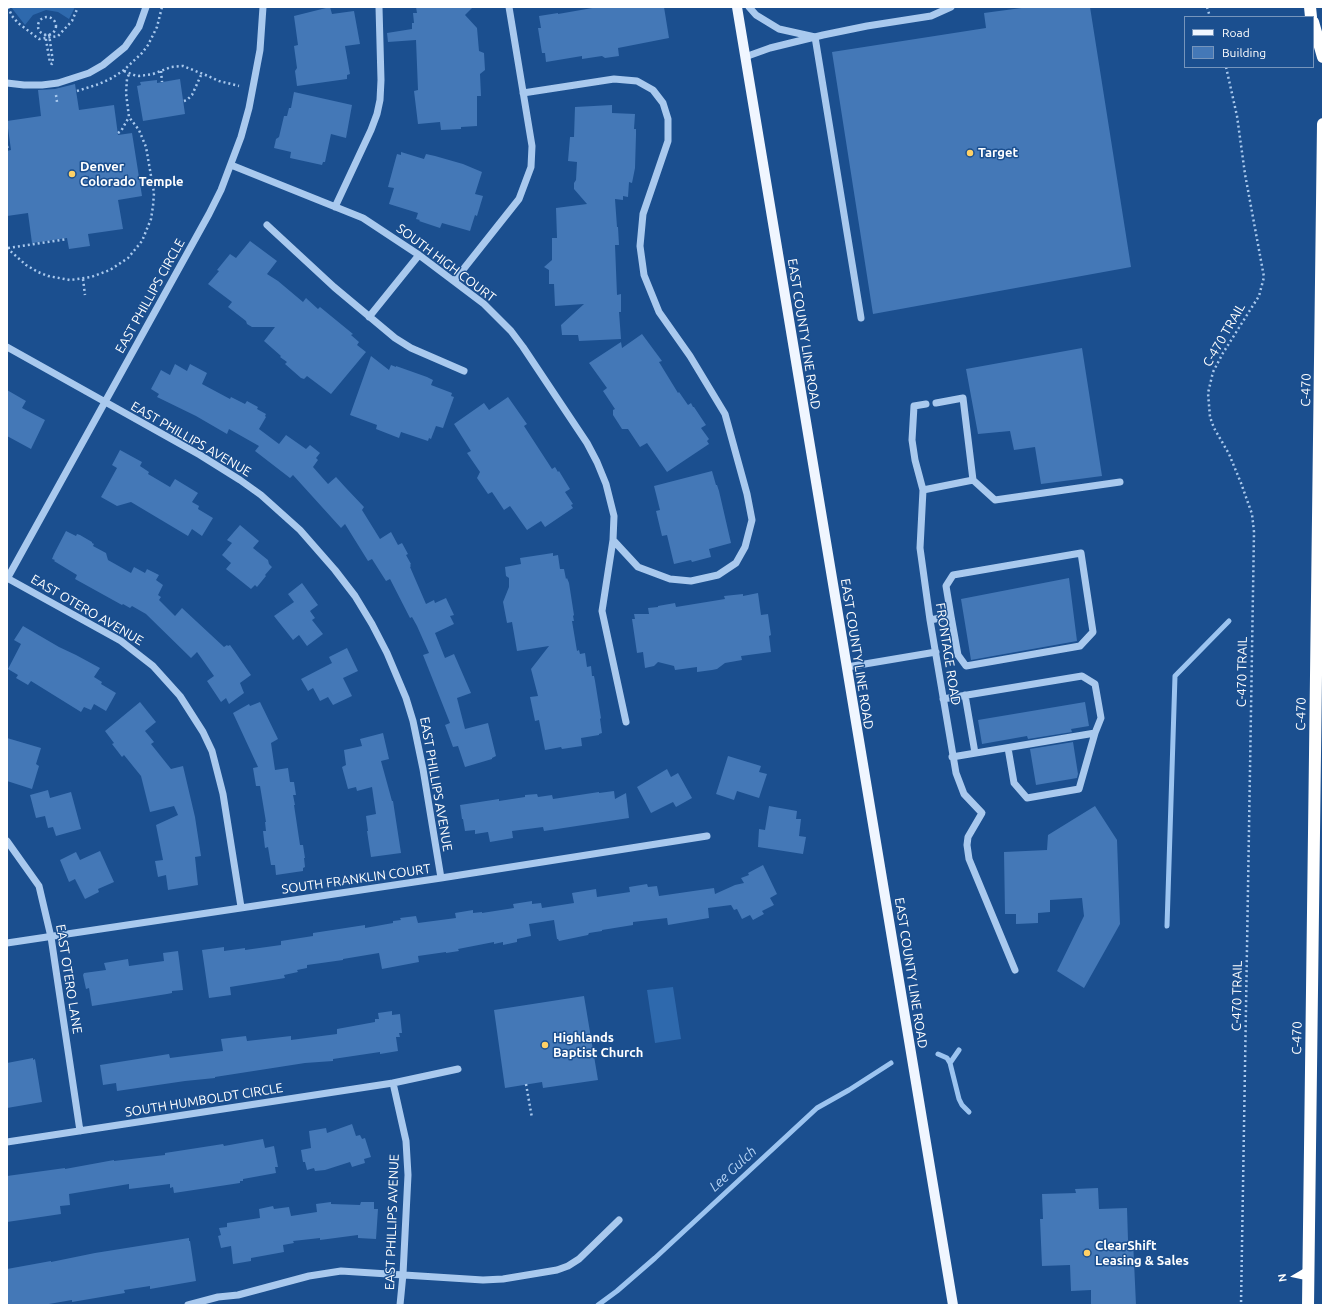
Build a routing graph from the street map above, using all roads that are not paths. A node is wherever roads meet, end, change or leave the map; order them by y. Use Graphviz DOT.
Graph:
graph roads {
  1 [pos="146,7"];
  2 [pos="263,7"];
  3 [pos="379,7"];
  4 [pos="509,7"];
  5 [pos="737,7"];
  6 [pos="749,7"];
  7 [pos="951,7"];
  8 [pos="1314,26"];
  9 [pos="815,38"];
  10 [pos="745,57"];
  11 [pos="1323,57"];
  12 [pos="7,83"];
  13 [pos="523,93"];
  14 [pos="1323,124"];
  15 [pos="231,165"];
  16 [pos="335,207"];
  17 [pos="267,226"];
  18 [pos="420,255"];
  19 [pos="454,281"];
  20 [pos="369,317"];
  21 [pos="861,318"];
  22 [pos="7,347"];
  23 [pos="464,371"];
  24 [pos="105,403"];
  25 [pos="936,403"];
  26 [pos="926,404"];
  27 [pos="973,480"];
  28 [pos="1120,482"];
  29 [pos="923,490"];
  30 [pos="613,540"];
  31 [pos="7,578"];
  32 [pos="951,616"];
  33 [pos="930,620"];
  34 [pos="936,652"];
  35 [pos="846,667"];
  36 [pos="965,695"];
  37 [pos="943,699"];
  38 [pos="626,722"];
  39 [pos="1095,733"];
  40 [pos="1008,748"];
  41 [pos="975,753"];
  42 [pos="952,757"];
  43 [pos="707,836"];
  44 [pos="7,841"];
  45 [pos="441,878"];
  46 [pos="241,907"];
  47 [pos="51,937"];
  48 [pos="7,943"];
  49 [pos="1015,970"];
  50 [pos="458,1069"];
  51 [pos="393,1083"];
  52 [pos="80,1131"];
  53 [pos="7,1142"];
  54 [pos="619,1220"];
  55 [pos="403,1274"];
  56 [pos="188,1305"];
  57 [pos="400,1305"];
  58 [pos="953,1305"];
  59 [pos="1308,1305"];
  1 -- 12 [label="street"];
  2 -- 15 [label="street, EAST PHILLIPS CIRCLE"];
  3 -- 16 [label="street"];
  4 -- 13 [label="street"];
  5 -- 10 [label="main road, EAST COUNTY LINE ROAD"];
  6 -- 9 [label="street"];
  7 -- 9 [label="street"];
  8 -- 11 [label="highway"];
  9 -- 10 [label="street"];
  9 -- 21 [label="street"];
  10 -- 35 [label="main road, EAST COUNTY LINE ROAD"];
  13 -- 19 [label="street"];
  13 -- 30 [label="street"];
  14 -- 59 [label="highway, C-470"];
  15 -- 16 [label="street, SOUTH HIGH COURT"];
  15 -- 24 [label="street, EAST PHILLIPS CIRCLE"];
  16 -- 18 [label="street, SOUTH HIGH COURT"];
  17 -- 20 [label="street"];
  18 -- 19 [label="street, SOUTH HIGH COURT"];
  18 -- 20 [label="street"];
  19 -- 30 [label="street, SOUTH HIGH COURT"];
  20 -- 23 [label="street"];
  22 -- 24 [label="street"];
  24 -- 31 [label="street, EAST PHILLIPS CIRCLE"];
  24 -- 45 [label="street, EAST PHILLIPS AVENUE"];
  25 -- 27 [label="street"];
  26 -- 29 [label="street, FRONTAGE ROAD"];
  27 -- 28 [label="street"];
  27 -- 29 [label="street"];
  29 -- 33 [label="street, FRONTAGE ROAD"];
  30 -- 38 [label="street, SOUTH HIGH COURT"];
  31 -- 46 [label="street, EAST OTERO AVENUE"];
  32 -- 32 [label="street"];
  32 -- 33 [label="street"];
  33 -- 34 [label="street, FRONTAGE ROAD"];
  34 -- 35 [label="street"];
  34 -- 37 [label="street, FRONTAGE ROAD"];
  35 -- 58 [label="main road, EAST COUNTY LINE ROAD"];
  36 -- 37 [label="street"];
  36 -- 39 [label="street"];
  36 -- 41 [label="street"];
  37 -- 42 [label="street, FRONTAGE ROAD"];
  39 -- 40 [label="street"];
  39 -- 40 [label="street"];
  40 -- 41 [label="street"];
  41 -- 42 [label="street"];
  42 -- 49 [label="street, FRONTAGE ROAD"];
  43 -- 45 [label="street, SOUTH FRANKLIN COURT"];
  44 -- 47 [label="street, EAST OTERO LANE"];
  45 -- 46 [label="street, SOUTH FRANKLIN COURT"];
  46 -- 47 [label="street, SOUTH FRANKLIN COURT"];
  47 -- 48 [label="street, SOUTH FRANKLIN COURT"];
  47 -- 52 [label="street, EAST OTERO LANE"];
  50 -- 51 [label="street, SOUTH HUMBOLDT CIRCLE"];
  51 -- 52 [label="street, SOUTH HUMBOLDT CIRCLE"];
  51 -- 55 [label="street, EAST PHILLIPS AVENUE"];
  52 -- 53 [label="street, SOUTH HUMBOLDT CIRCLE"];
  54 -- 55 [label="street"];
  55 -- 56 [label="street"];
  55 -- 57 [label="street, EAST PHILLIPS AVENUE"];
}
